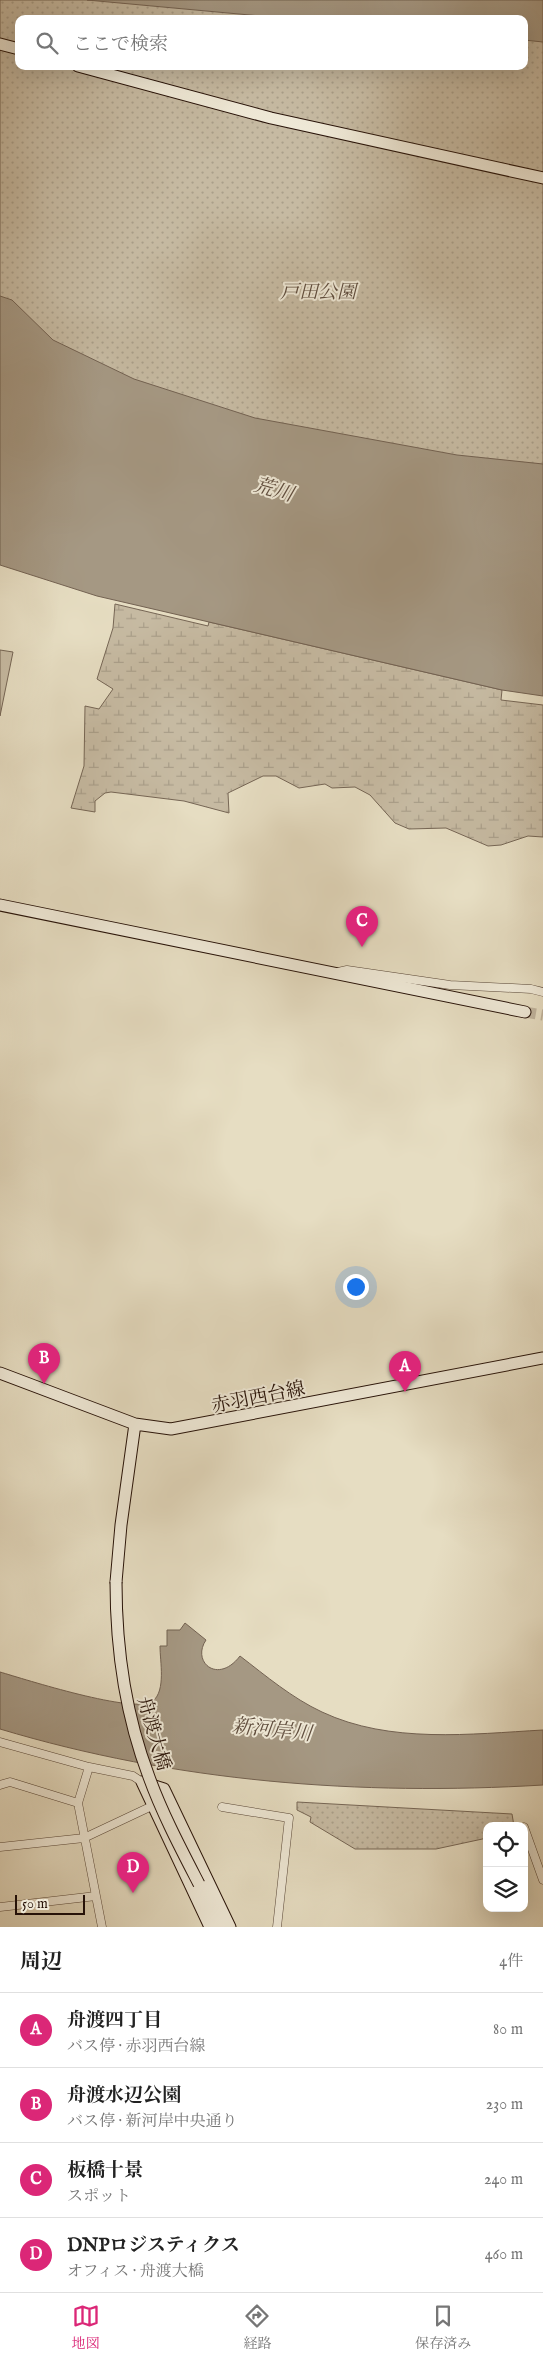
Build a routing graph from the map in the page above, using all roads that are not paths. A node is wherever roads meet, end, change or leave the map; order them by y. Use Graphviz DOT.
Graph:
graph roads {
  1 [pos="0,44"];
  2 [pos="15,49"];
  3 [pos="93,70"];
  4 [pos="543,178"];
  5 [pos="0,905"];
  6 [pos="329,973"];
  7 [pos="543,992"];
  8 [pos="525,1012"];
  9 [pos="543,1358"];
  10 [pos="0,1373"];
  11 [pos="135,1424"];
  12 [pos="0,1742"];
  13 [pos="89,1767"];
  14 [pos="142,1782"];
  15 [pos="0,1785"];
  16 [pos="78,1804"];
  17 [pos="152,1806"];
  18 [pos="222,1807"];
  19 [pos="84,1838"];
  20 [pos="528,1838"];
  21 [pos="0,1847"];
  22 [pos="543,1880"];
  23 [pos="96,1896"];
  24 [pos="0,1907"];
  25 [pos="102,1927"];
  26 [pos="210,1927"];
  27 [pos="220,1927"];
  28 [pos="230,1927"];
  29 [pos="276,1927"];
  1 -- 2 [label="main road"];
  3 -- 4 [label="main road"];
  5 -- 6 [label="main road"];
  6 -- 7 [label="street"];
  6 -- 8 [label="main road"];
  9 -- 11 [label="main road, 赤羽西台線"];
  10 -- 11 [label="main road, 赤羽西台線"];
  11 -- 27 [label="main road, 舟渡大橋, bridge"];
  12 -- 13 [label="street"];
  13 -- 14 [label="street"];
  13 -- 16 [label="street"];
  14 -- 17 [label="main road"];
  14 -- 28 [label="main road"];
  15 -- 16 [label="street"];
  16 -- 19 [label="street"];
  17 -- 19 [label="street"];
  17 -- 26 [label="main road"];
  18 -- 29 [label="street"];
  19 -- 21 [label="street"];
  19 -- 23 [label="street"];
  20 -- 22 [label="street"];
  23 -- 24 [label="street"];
  23 -- 25 [label="street"];
}
